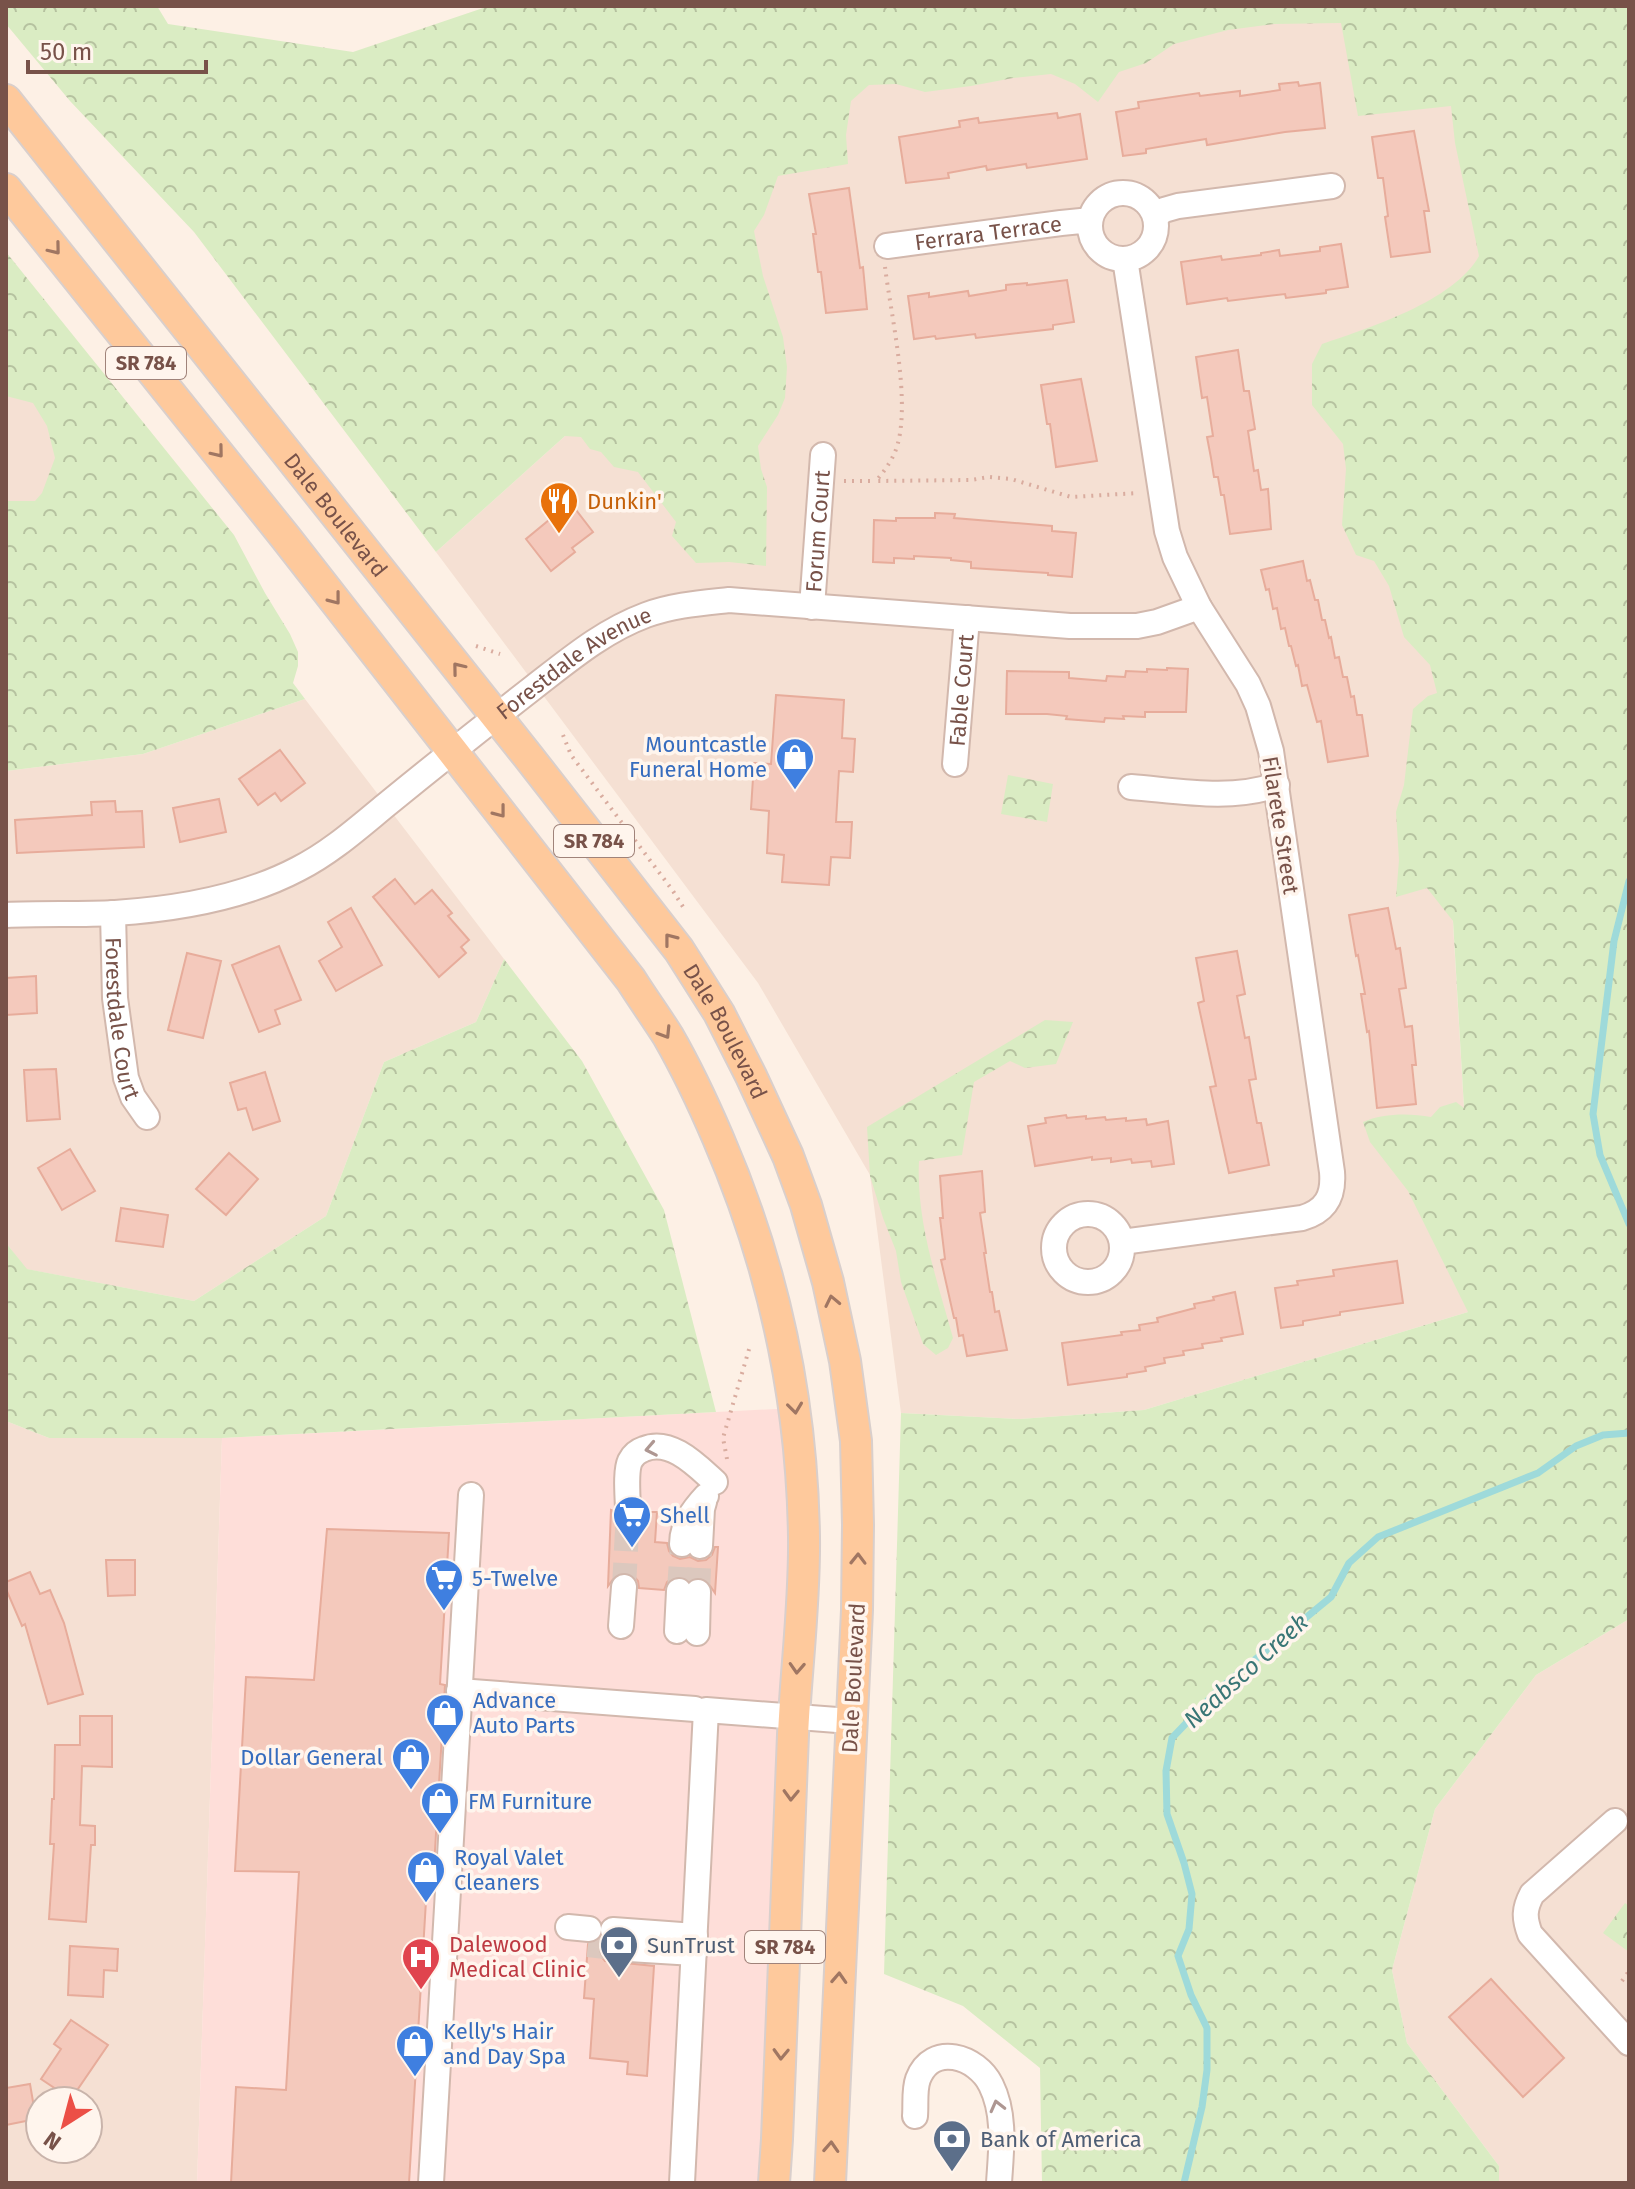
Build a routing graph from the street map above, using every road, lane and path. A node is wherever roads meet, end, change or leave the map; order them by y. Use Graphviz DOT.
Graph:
graph roads {
  1 [pos="6,100"];
  2 [pos="1332,186"];
  3 [pos="6,189"];
  4 [pos="1155,216"];
  5 [pos="1090,225"];
  6 [pos="887,246"];
  7 [pos="1125,259"];
  8 [pos="823,455"];
  9 [pos="866,481"];
  10 [pos="876,481"];
  11 [pos="1161,491"];
  12 [pos="812,607"];
  13 [pos="1199,607"];
  14 [pos="967,618"];
  15 [pos="496,716"];
  16 [pos="453,751"];
  17 [pos="955,764"];
  18 [pos="1277,785"];
  19 [pos="1131,787"];
  20 [pos="113,913"];
  21 [pos="6,915"];
  22 [pos="147,1117"];
  23 [pos="1122,1242"];
  24 [pos="750,1346"];
  25 [pos="722,1476"];
  26 [pos="471,1495"];
  27 [pos="628,1511"];
  28 [pos="624,1587"];
  29 [pos="689,1592"];
  30 [pos="621,1626"];
  31 [pos="687,1632"];
  32 [pos="459,1691"];
  33 [pos="695,1709"];
  34 [pos="794,1717"];
  35 [pos="850,1721"];
  36 [pos="1615,1821"];
  37 [pos="590,1937"];
  38 [pos="694,1944"];
  39 [pos="1629,1971"];
  40 [pos="1622,1981"];
  41 [pos="1629,2043"];
  42 [pos="915,2116"];
  43 [pos="431,2183"];
  44 [pos="682,2183"];
  45 [pos="774,2183"];
  46 [pos="830,2183"];
  47 [pos="999,2183"];
  15 -- 1 [label="main road, Dale Boulevard / SR 784, one-way"];
  2 -- 4 [label="street"];
  3 -- 16 [label="main road, SR 784, one-way"];
  4 -- 5 [label="street, Ferrara Terrace"];
  4 -- 7 [label="street"];
  5 -- 6 [label="street, Ferrara Terrace"];
  5 -- 7 [label="street, Ferrara Terrace"];
  6 -- 10 [label="path"];
  7 -- 11 [label="street, Filarete Street"];
  8 -- 12 [label="street, Forum Court"];
  9 -- 10 [label="path"];
  10 -- 11 [label="path"];
  11 -- 13 [label="street, Filarete Street"];
  12 -- 14 [label="street, Forestdale Avenue"];
  12 -- 15 [label="street, Forestdale Avenue"];
  13 -- 14 [label="street, Forestdale Avenue"];
  13 -- 18 [label="street, Filarete Street"];
  14 -- 17 [label="street, Fable Court"];
  15 -- 16 [label="street, Forestdale Avenue"];
  35 -- 15 [label="main road, Dale Boulevard / SR 784, one-way"];
  16 -- 20 [label="street, Forestdale Avenue"];
  16 -- 34 [label="main road, SR 784, one-way"];
  18 -- 19 [label="street"];
  18 -- 23 [label="street, Filarete Street"];
  20 -- 21 [label="street, Forestdale Avenue"];
  20 -- 22 [label="street, Forestdale Court"];
  24 -- 25 [label="path"];
  25 -- 27 [label="street, one-way"];
  26 -- 32 [label="street"];
  28 -- 30 [label="street"];
  29 -- 31 [label="street"];
  32 -- 33 [label="street"];
  32 -- 43 [label="street"];
  34 -- 35 [label="street"];
  34 -- 38 [label="street"];
  34 -- 45 [label="main road, SR 784, one-way"];
  46 -- 35 [label="main road, Dale Boulevard / SR 784, one-way"];
  36 -- 41 [label="street"];
  37 -- 38 [label="street"];
  38 -- 44 [label="street"];
  39 -- 40 [label="path"];
  47 -- 42 [label="street, one-way"];
}
